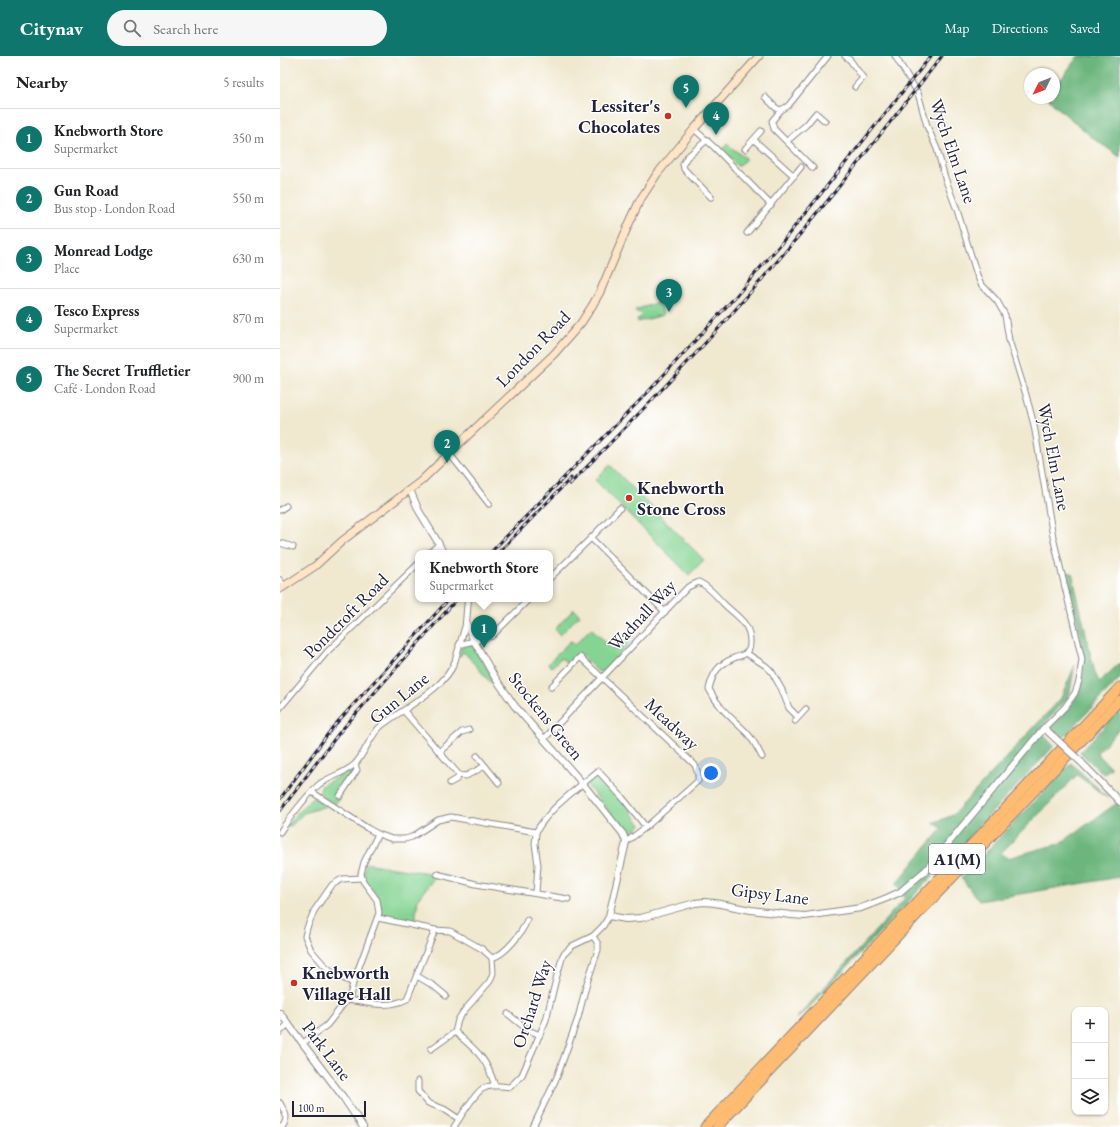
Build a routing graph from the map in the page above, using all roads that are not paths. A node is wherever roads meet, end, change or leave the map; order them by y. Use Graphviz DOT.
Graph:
graph roads {
  1 [pos="759,56"];
  2 [pos="828,56"];
  3 [pos="845,56"];
  4 [pos="895,56"];
  5 [pos="855,87"];
  6 [pos="765,97"];
  7 [pos="781,110"];
  8 [pos="825,120"];
  9 [pos="694,129"];
  10 [pos="762,131"];
  11 [pos="707,140"];
  12 [pos="754,140"];
  13 [pos="787,141"];
  14 [pos="745,149"];
  15 [pos="802,167"];
  16 [pos="813,168"];
  17 [pos="794,176"];
  18 [pos="711,197"];
  19 [pos="771,205"];
  20 [pos="747,233"];
  21 [pos="449,453"];
  22 [pos="410,490"];
  23 [pos="489,504"];
  24 [pos="286,506"];
  25 [pos="620,508"];
  26 [pos="280,510"];
  27 [pos="591,538"];
  28 [pos="280,543"];
  29 [pos="439,544"];
  30 [pos="294,547"];
  31 [pos="432,550"];
  32 [pos="442,550"];
  33 [pos="415,567"];
  34 [pos="553,575"];
  35 [pos="282,585"];
  36 [pos="468,602"];
  37 [pos="526,602"];
  38 [pos="665,612"];
  39 [pos="466,623"];
  40 [pos="474,641"];
  41 [pos="459,645"];
  42 [pos="746,653"];
  43 [pos="602,678"];
  44 [pos="552,687"];
  45 [pos="1120,687"];
  46 [pos="1120,700"];
  47 [pos="280,708"];
  48 [pos="806,709"];
  49 [pos="404,711"];
  50 [pos="1044,728"];
  51 [pos="469,730"];
  52 [pos="544,739"];
  53 [pos="439,752"];
  54 [pos="477,756"];
  55 [pos="762,757"];
  56 [pos="355,764"];
  57 [pos="485,766"];
  58 [pos="460,775"];
  59 [pos="450,783"];
  60 [pos="499,783"];
  61 [pos="583,784"];
  62 [pos="312,792"];
  63 [pos="340,796"];
  64 [pos="1120,802"];
  65 [pos="646,827"];
  66 [pos="280,832"];
  67 [pos="536,832"];
  68 [pos="378,834"];
  69 [pos="626,842"];
  70 [pos="437,874"];
  71 [pos="361,878"];
  72 [pos="536,893"];
  73 [pos="568,899"];
  74 [pos="609,916"];
  75 [pos="378,918"];
  76 [pos="526,920"];
  77 [pos="435,930"];
  78 [pos="593,936"];
  79 [pos="492,958"];
  80 [pos="417,976"];
  81 [pos="353,982"];
  82 [pos="446,996"];
  83 [pos="348,1000"];
  84 [pos="280,1013"];
  85 [pos="508,1014"];
  86 [pos="288,1024"];
  87 [pos="280,1032"];
  88 [pos="454,1032"];
  89 [pos="540,1035"];
  90 [pos="303,1043"];
  91 [pos="431,1049"];
  92 [pos="418,1081"];
  93 [pos="495,1086"];
  94 [pos="280,1103"];
  95 [pos="459,1119"];
  96 [pos="280,1127"];
  97 [pos="364,1127"];
  98 [pos="454,1127"];
  99 [pos="533,1127"];
  100 [pos="705,1127"];
  101 [pos="717,1127"];
  1 -- 9 [label="main road, London Road"];
  2 -- 7 [label="street"];
  3 -- 5 [label="street"];
  4 -- 50 [label="street, Wych Elm Lane"];
  6 -- 7 [label="street"];
  7 -- 13 [label="street"];
  8 -- 13 [label="street"];
  9 -- 11 [label="street"];
  9 -- 21 [label="main road, London Road"];
  10 -- 12 [label="street"];
  11 -- 18 [label="street"];
  11 -- 19 [label="street"];
  12 -- 14 [label="street"];
  12 -- 17 [label="street"];
  13 -- 16 [label="street"];
  15 -- 17 [label="street"];
  17 -- 19 [label="street"];
  19 -- 20 [label="street"];
  21 -- 22 [label="main road, London Road"];
  21 -- 23 [label="street"];
  22 -- 29 [label="street"];
  22 -- 35 [label="main road, London Road"];
  24 -- 26 [label="street"];
  25 -- 27 [label="street"];
  27 -- 34 [label="street"];
  27 -- 38 [label="street"];
  28 -- 30 [label="street"];
  29 -- 31 [label="street"];
  29 -- 32 [label="street"];
  33 -- 47 [label="street, Pondcroft Road"];
  36 -- 39 [label="street"];
  37 -- 40 [label="street"];
  38 -- 42 [label="street, Wadnall Way"];
  38 -- 43 [label="street, Wadnall Way"];
  39 -- 40 [label="street, Stockens Green"];
  39 -- 41 [label="street, Gun Lane"];
  40 -- 41 [label="street"];
  40 -- 52 [label="street, Stockens Green"];
  41 -- 49 [label="street, Gun Lane"];
  42 -- 48 [label="street"];
  42 -- 55 [label="street"];
  43 -- 44 [label="street, Meadway"];
  43 -- 52 [label="street, Wadnall Way"];
  43 -- 65 [label="street, Meadway"];
  45 -- 100 [label="highway, A1(M)"];
  46 -- 101 [label="highway, A1(M)"];
  49 -- 53 [label="street"];
  49 -- 56 [label="street, Gun Lane"];
  50 -- 64 [label="street, bridge"];
  50 -- 74 [label="street, Gipsy Lane"];
  51 -- 53 [label="street"];
  52 -- 61 [label="street, Stockens Green"];
  53 -- 58 [label="street"];
  54 -- 57 [label="street"];
  56 -- 62 [label="street, Gun Lane"];
  56 -- 63 [label="street"];
  57 -- 58 [label="street"];
  57 -- 60 [label="street"];
  58 -- 59 [label="street"];
  61 -- 65 [label="street, Stockens Green"];
  61 -- 67 [label="street"];
  61 -- 69 [label="street, Stockens Green"];
  62 -- 66 [label="street, Gun Lane"];
  62 -- 68 [label="street"];
  65 -- 69 [label="street, Meadway"];
  67 -- 68 [label="street"];
  67 -- 72 [label="street"];
  68 -- 71 [label="street"];
  69 -- 74 [label="street"];
  70 -- 72 [label="street"];
  71 -- 75 [label="street"];
  71 -- 81 [label="street"];
  72 -- 73 [label="street"];
  74 -- 78 [label="street"];
  75 -- 77 [label="street"];
  75 -- 81 [label="street"];
  76 -- 79 [label="street"];
  77 -- 79 [label="street"];
  77 -- 80 [label="street"];
  78 -- 89 [label="street, Orchard Way"];
  78 -- 99 [label="street"];
  79 -- 88 [label="street"];
  80 -- 82 [label="street"];
  80 -- 83 [label="street"];
  81 -- 83 [label="street"];
  83 -- 90 [label="street"];
  84 -- 86 [label="street, Park Lane"];
  85 -- 89 [label="street"];
  86 -- 87 [label="street"];
  86 -- 90 [label="street, Park Lane"];
  88 -- 91 [label="street"];
  88 -- 93 [label="street"];
  89 -- 93 [label="street, Orchard Way"];
  90 -- 97 [label="street, Park Lane"];
  92 -- 95 [label="street"];
  93 -- 95 [label="street, Orchard Way"];
  94 -- 96 [label="street"];
  95 -- 98 [label="street, Orchard Way"];
}
